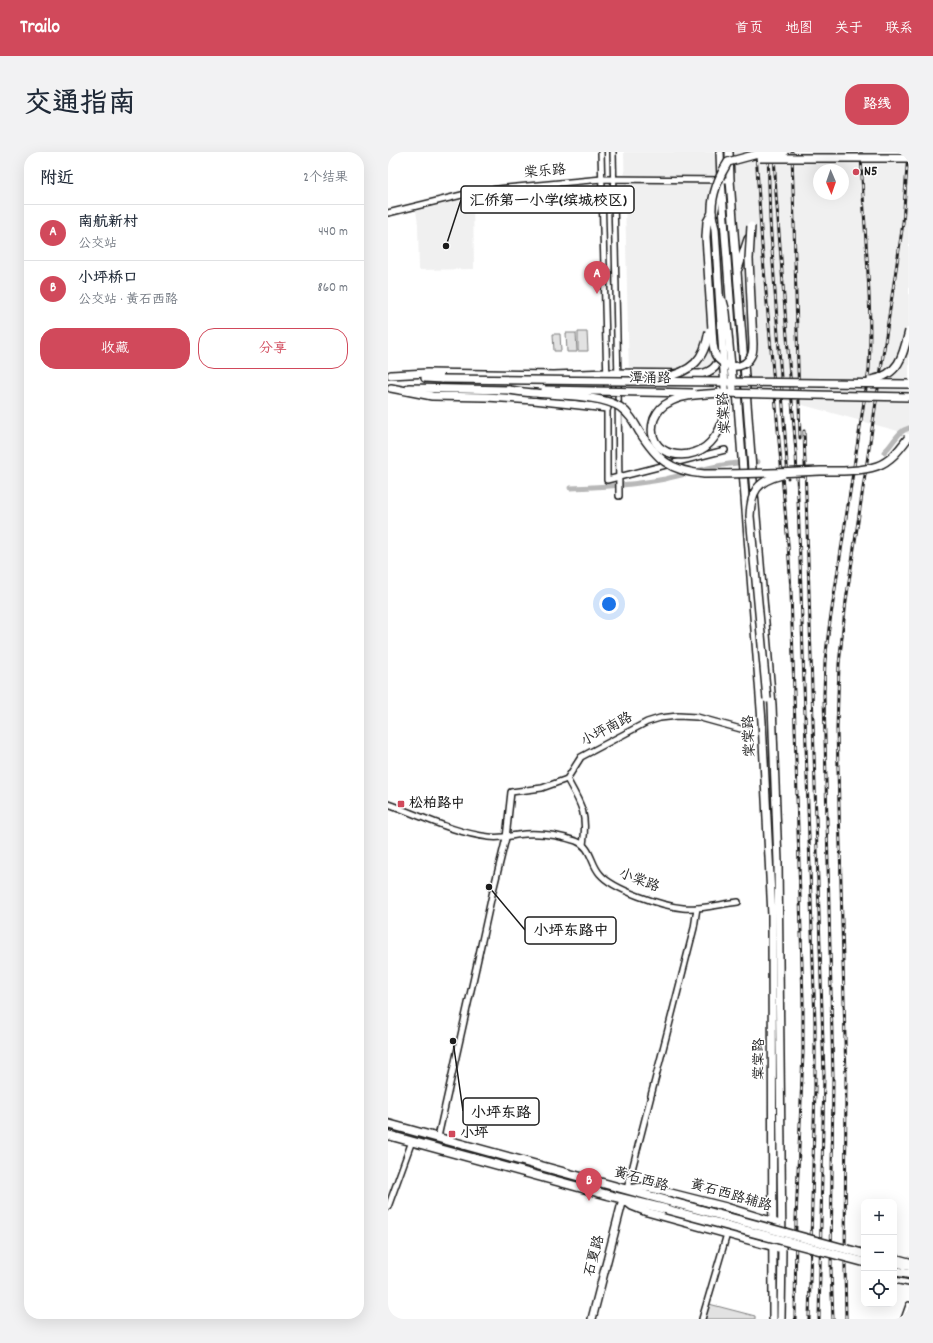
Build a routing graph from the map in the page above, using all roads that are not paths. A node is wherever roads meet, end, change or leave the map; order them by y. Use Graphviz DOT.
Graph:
graph roads {
  1 [pos="601,152"];
  2 [pos="612,152"];
  3 [pos="720,152"];
  4 [pos="729,152"];
  5 [pos="742,152"];
  6 [pos="784,152"];
  7 [pos="909,158"];
  8 [pos="728,162"];
  9 [pos="602,179"];
  10 [pos="613,179"];
  11 [pos="721,180"];
  12 [pos="730,180"];
  13 [pos="388,213"];
  14 [pos="712,213"];
  15 [pos="737,271"];
  16 [pos="720,289"];
  17 [pos="711,321"];
  18 [pos="909,331"];
  19 [pos="720,348"];
  20 [pos="607,373"];
  21 [pos="618,373"];
  22 [pos="389,375"];
  23 [pos="636,381"];
  24 [pos="844,382"];
  25 [pos="909,384"];
  26 [pos="389,388"];
  27 [pos="509,390"];
  28 [pos="719,393"];
  29 [pos="909,397"];
  30 [pos="738,404"];
  31 [pos="607,408"];
  32 [pos="724,416"];
  33 [pos="909,436"];
  34 [pos="608,443"];
  35 [pos="619,443"];
  36 [pos="725,450"];
  37 [pos="799,472"];
  38 [pos="619,477"];
  39 [pos="619,496"];
  40 [pos="748,731"];
  41 [pos="774,746"];
  42 [pos="567,779"];
  43 [pos="388,804"];
  44 [pos="506,838"];
  45 [pos="584,845"];
  46 [pos="738,902"];
  47 [pos="697,908"];
  48 [pos="388,1124"];
  49 [pos="388,1135"];
  50 [pos="438,1138"];
  51 [pos="412,1141"];
  52 [pos="627,1189"];
  53 [pos="623,1199"];
  54 [pos="667,1205"];
  55 [pos="388,1207"];
  56 [pos="640,1210"];
  57 [pos="620,1213"];
  58 [pos="746,1213"];
  59 [pos="774,1222"];
  60 [pos="782,1224"];
  61 [pos="726,1234"];
  62 [pos="738,1238"];
  63 [pos="774,1246"];
  64 [pos="782,1249"];
  65 [pos="861,1253"];
  66 [pos="897,1259"];
  67 [pos="861,1261"];
  68 [pos="907,1264"];
  69 [pos="897,1267"];
  70 [pos="897,1269"];
  71 [pos="909,1275"];
  72 [pos="897,1281"];
  73 [pos="909,1283"];
  74 [pos="909,1305"];
  75 [pos="592,1319"];
  76 [pos="702,1319"];
  77 [pos="773,1319"];
  78 [pos="781,1319"];
  79 [pos="904,1319"];
  1 -- 9 [label="street"];
  2 -- 10 [label="street"];
  3 -- 11 [label="street, 棠棠路"];
  4 -- 12 [label="street, 棠棠路"];
  5 -- 8 [label="street"];
  6 -- 8 [label="street, bridge"];
  7 -- 8 [label="street, bridge"];
  8 -- 14 [label="street, bridge"];
  9 -- 10 [label="street, 棠乐路"];
  9 -- 13 [label="street, 棠乐路"];
  9 -- 20 [label="street"];
  10 -- 11 [label="street, 棠乐路"];
  10 -- 21 [label="street"];
  11 -- 12 [label="street, 棠乐路"];
  11 -- 19 [label="street"];
  11 -- 30 [label="street, 棠棠路"];
  12 -- 15 [label="street, 棠棠路"];
  14 -- 16 [label="street, bridge"];
  14 -- 17 [label="street, bridge"];
  15 -- 17 [label="street, bridge"];
  15 -- 41 [label="street, 棠棠路"];
  16 -- 30 [label="street, bridge"];
  16 -- 32 [label="street, bridge"];
  17 -- 23 [label="street, bridge"];
  18 -- 24 [label="street, bridge"];
  19 -- 21 [label="street"];
  19 -- 32 [label="street"];
  20 -- 21 [label="street"];
  20 -- 22 [label="street"];
  20 -- 31 [label="street"];
  21 -- 35 [label="street"];
  22 -- 23 [label="street, 潭涌路, bridge"];
  23 -- 24 [label="street, 潭涌路, bridge"];
  24 -- 25 [label="street, 潭涌路, bridge"];
  26 -- 27 [label="street, 潭涌路"];
  26 -- 31 [label="street"];
  27 -- 28 [label="street, 潭涌路, bridge"];
  27 -- 37 [label="street, bridge"];
  28 -- 29 [label="street, 潭涌路, bridge"];
  28 -- 32 [label="street, bridge"];
  30 -- 59 [label="street, 棠棠路"];
  31 -- 34 [label="street"];
  33 -- 37 [label="street, bridge"];
  34 -- 35 [label="street"];
  34 -- 38 [label="street"];
  35 -- 38 [label="street"];
  36 -- 38 [label="street"];
  37 -- 41 [label="street, bridge"];
  38 -- 39 [label="street"];
  40 -- 42 [label="street, 小坪南路"];
  41 -- 60 [label="street, 棠棠路"];
  42 -- 44 [label="street"];
  42 -- 45 [label="street"];
  43 -- 44 [label="street"];
  44 -- 45 [label="street"];
  44 -- 50 [label="street"];
  45 -- 47 [label="street, 小棠路"];
  46 -- 47 [label="street, 小棠路"];
  47 -- 52 [label="street"];
  48 -- 50 [label="main road, 黄石西路"];
  49 -- 51 [label="main road, 黄石西路"];
  50 -- 52 [label="main road, 黄石西路"];
  51 -- 53 [label="main road, 黄石西路"];
  51 -- 55 [label="street"];
  52 -- 54 [label="main road, 黄石西路"];
  52 -- 58 [label="street, 黄石西路辅路"];
  53 -- 54 [label="main road, 黄石西路"];
  53 -- 56 [label="street"];
  53 -- 57 [label="street, 石夏路"];
  54 -- 65 [label="main road, 黄石西路, bridge"];
  54 -- 67 [label="main road, 黄石西路, bridge"];
  56 -- 57 [label="street"];
  56 -- 61 [label="street"];
  57 -- 75 [label="street, 石夏路"];
  58 -- 59 [label="street, 黄石西路辅路"];
  58 -- 62 [label="street"];
  59 -- 60 [label="street, 黄石西路辅路"];
  59 -- 63 [label="street, 棠棠路"];
  60 -- 64 [label="street, 棠棠路"];
  61 -- 62 [label="street"];
  61 -- 76 [label="street"];
  62 -- 63 [label="street"];
  63 -- 64 [label="street"];
  63 -- 77 [label="street, 棠棠路"];
  64 -- 78 [label="street, 棠棠路"];
  66 -- 68 [label="street"];
  68 -- 69 [label="main road"];
  70 -- 71 [label="main road"];
  72 -- 73 [label="street"];
  74 -- 79 [label="street"];
}
